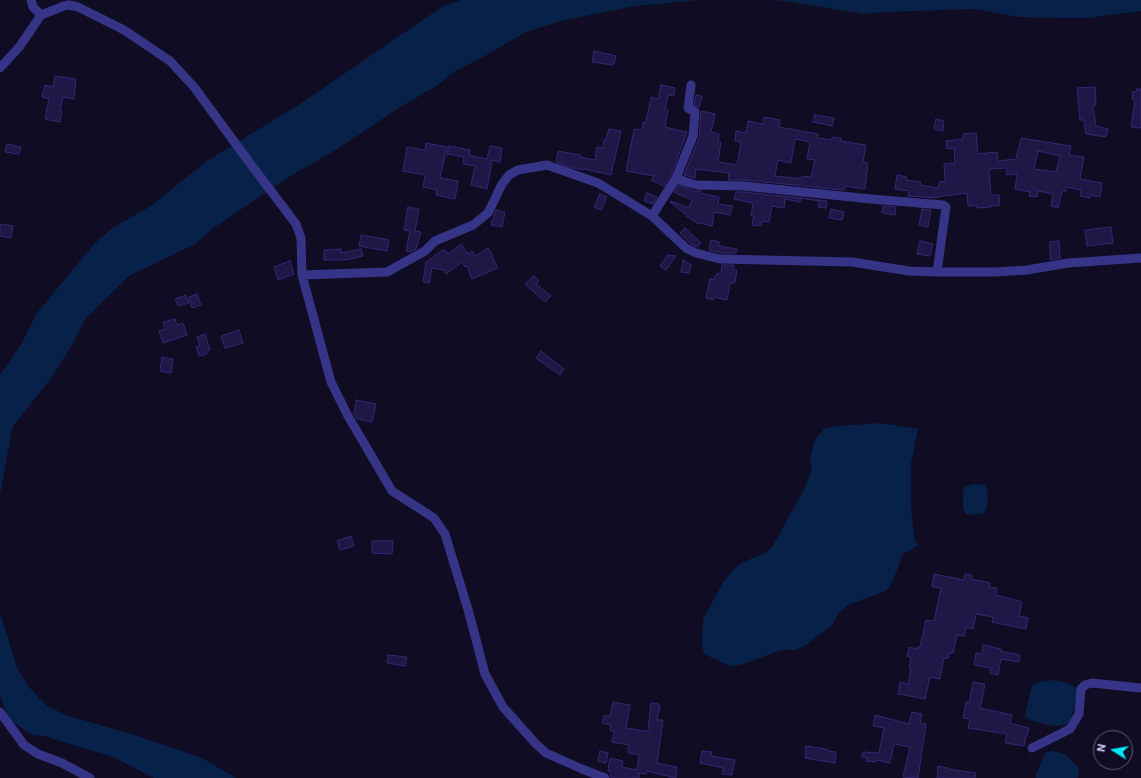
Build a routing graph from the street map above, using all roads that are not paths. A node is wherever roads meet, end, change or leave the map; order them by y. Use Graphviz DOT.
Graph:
graph roads {
  1 [pos="31,0"];
  2 [pos="41,14"];
  3 [pos="0,68"];
  4 [pos="691,85"];
  5 [pos="676,178"];
  6 [pos="652,216"];
  7 [pos="1141,258"];
  8 [pos="937,272"];
  9 [pos="302,275"];
  10 [pos="1141,688"];
  11 [pos="0,712"];
  12 [pos="1032,748"];
  13 [pos="90,778"];
  14 [pos="605,778"];
  1 -- 2 [label="street"];
  2 -- 3 [label="street"];
  2 -- 9 [label="street"];
  4 -- 5 [label="street"];
  5 -- 6 [label="street"];
  5 -- 8 [label="street"];
  6 -- 8 [label="street"];
  6 -- 9 [label="street"];
  7 -- 8 [label="street"];
  9 -- 14 [label="street"];
  10 -- 12 [label="street"];
  11 -- 13 [label="street"];
}
